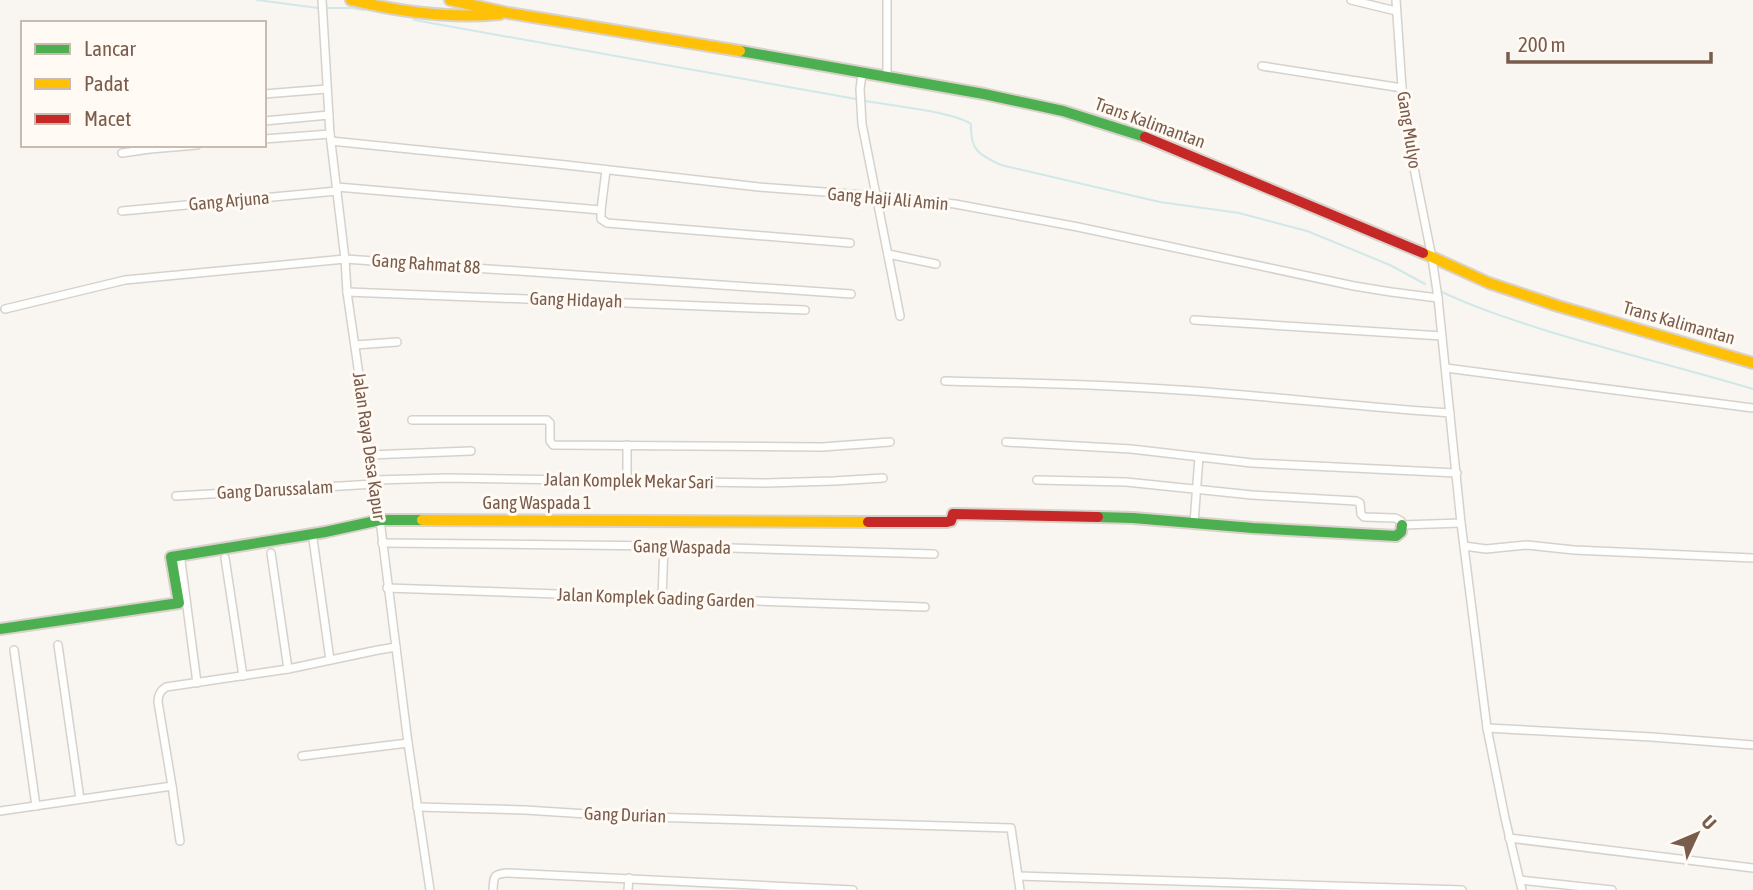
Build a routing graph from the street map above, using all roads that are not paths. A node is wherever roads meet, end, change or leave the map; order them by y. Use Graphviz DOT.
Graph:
graph roads {
  1 [pos="351,0"];
  2 [pos="450,0"];
  3 [pos="887,0"];
  4 [pos="1352,0"];
  5 [pos="1396,0"];
  6 [pos="322,6"];
  7 [pos="1396,11"];
  8 [pos="508,13"];
  9 [pos="1262,66"];
  10 [pos="862,74"];
  11 [pos="887,78"];
  12 [pos="1402,88"];
  13 [pos="327,89"];
  14 [pos="266,94"];
  15 [pos="329,115"];
  16 [pos="266,121"];
  17 [pos="331,138"];
  18 [pos="266,139"];
  19 [pos="178,147"];
  20 [pos="122,153"];
  21 [pos="606,170"];
  22 [pos="337,189"];
  23 [pos="877,196"];
  24 [pos="601,210"];
  25 [pos="122,211"];
  26 [pos="850,243"];
  27 [pos="888,254"];
  28 [pos="1432,258"];
  29 [pos="345,259"];
  30 [pos="936,264"];
  31 [pos="347,292"];
  32 [pos="851,293"];
  33 [pos="1438,296"];
  34 [pos="5,309"];
  35 [pos="805,310"];
  36 [pos="900,316"];
  37 [pos="1194,320"];
  38 [pos="1442,336"];
  39 [pos="397,342"];
  40 [pos="355,345"];
  41 [pos="1753,363"];
  42 [pos="1446,368"];
  43 [pos="945,381"];
  44 [pos="1753,408"];
  45 [pos="1450,413"];
  46 [pos="412,420"];
  47 [pos="890,442"];
  48 [pos="1006,442"];
  49 [pos="628,445"];
  50 [pos="471,451"];
  51 [pos="369,455"];
  52 [pos="1199,457"];
  53 [pos="1457,473"];
  54 [pos="883,478"];
  55 [pos="626,480"];
  56 [pos="1037,480"];
  57 [pos="374,482"];
  58 [pos="1197,490"];
  59 [pos="176,496"];
  60 [pos="380,520"];
  61 [pos="1194,523"];
  62 [pos="1461,523"];
  63 [pos="1402,525"];
  64 [pos="313,539"];
  65 [pos="382,543"];
  66 [pos="664,545"];
  67 [pos="1464,546"];
  68 [pos="271,553"];
  69 [pos="934,554"];
  70 [pos="225,558"];
  71 [pos="1753,558"];
  72 [pos="181,561"];
  73 [pos="387,589"];
  74 [pos="662,598"];
  75 [pos="925,607"];
  76 [pos="0,629"];
  77 [pos="58,645"];
  78 [pos="396,648"];
  79 [pos="14,650"];
  80 [pos="331,660"];
  81 [pos="288,669"];
  82 [pos="243,676"];
  83 [pos="197,683"];
  84 [pos="1487,728"];
  85 [pos="408,743"];
  86 [pos="1753,745"];
  87 [pos="302,755"];
  88 [pos="172,786"];
  89 [pos="80,799"];
  90 [pos="36,806"];
  91 [pos="417,807"];
  92 [pos="0,811"];
  93 [pos="1509,838"];
  94 [pos="180,841"];
  95 [pos="1753,868"];
  96 [pos="1018,876"];
  97 [pos="629,878"];
  98 [pos="1520,880"];
  99 [pos="762,887"];
  100 [pos="430,890"];
  101 [pos="493,890"];
  102 [pos="628,890"];
  103 [pos="853,890"];
  104 [pos="1020,890"];
  105 [pos="1462,890"];
  106 [pos="1522,890"];
  107 [pos="1612,890"];
  1 -- 8 [label="main road, Trans Kalimantan"];
  2 -- 8 [label="main road, Trans Kalimantan"];
  3 -- 11 [label="street"];
  4 -- 7 [label="street"];
  5 -- 7 [label="street, Gang Mulyo"];
  6 -- 13 [label="street, Jalan Raya Desa Kapur"];
  7 -- 12 [label="street, Gang Mulyo"];
  8 -- 10 [label="main road, Trans Kalimantan"];
  9 -- 12 [label="street"];
  10 -- 11 [label="main road, Trans Kalimantan"];
  10 -- 23 [label="street"];
  11 -- 28 [label="main road, Trans Kalimantan"];
  12 -- 28 [label="street, Gang Mulyo"];
  13 -- 14 [label="street"];
  13 -- 15 [label="street, Jalan Raya Desa Kapur"];
  15 -- 16 [label="street"];
  15 -- 17 [label="street, Jalan Raya Desa Kapur"];
  17 -- 18 [label="street, Gang Haji Ali Amin"];
  17 -- 21 [label="street, Gang Haji Ali Amin"];
  17 -- 22 [label="street, Jalan Raya Desa Kapur"];
  19 -- 20 [label="street"];
  21 -- 23 [label="street, Gang Haji Ali Amin"];
  21 -- 24 [label="street"];
  22 -- 24 [label="street, Gang Arjuna"];
  22 -- 25 [label="street, Gang Arjuna"];
  22 -- 29 [label="street, Jalan Raya Desa Kapur"];
  23 -- 27 [label="street"];
  23 -- 33 [label="street, Gang Haji Ali Amin"];
  24 -- 26 [label="street"];
  27 -- 30 [label="street"];
  27 -- 36 [label="street"];
  28 -- 33 [label="street, Gang Mulyo"];
  28 -- 41 [label="main road, Trans Kalimantan"];
  29 -- 31 [label="street, Jalan Raya Desa Kapur"];
  29 -- 32 [label="street, Gang Rahmat 88"];
  29 -- 34 [label="street, Gang Rahmat 88"];
  31 -- 35 [label="street, Gang Hidayah"];
  31 -- 40 [label="street, Jalan Raya Desa Kapur"];
  33 -- 38 [label="street, Gang Mulyo"];
  37 -- 38 [label="street"];
  38 -- 42 [label="street, Gang Mulyo"];
  39 -- 40 [label="street"];
  40 -- 51 [label="street, Jalan Raya Desa Kapur"];
  42 -- 44 [label="street"];
  42 -- 45 [label="street, Gang Mulyo"];
  43 -- 45 [label="street"];
  45 -- 53 [label="street, Gang Mulyo"];
  46 -- 49 [label="street"];
  47 -- 49 [label="street"];
  48 -- 52 [label="street"];
  49 -- 55 [label="street"];
  50 -- 51 [label="street"];
  51 -- 57 [label="street, Jalan Raya Desa Kapur"];
  52 -- 53 [label="street"];
  52 -- 58 [label="street"];
  53 -- 62 [label="street, Gang Mulyo"];
  54 -- 55 [label="street, Jalan Komplek Mekar Sari"];
  55 -- 57 [label="street, Jalan Komplek Mekar Sari"];
  56 -- 58 [label="street"];
  57 -- 59 [label="street, Gang Darussalam"];
  57 -- 60 [label="street, Jalan Raya Desa Kapur"];
  58 -- 61 [label="street"];
  58 -- 63 [label="street"];
  60 -- 61 [label="main road, Gang Waspada 1"];
  60 -- 65 [label="street, Jalan Raya Desa Kapur"];
  60 -- 76 [label="main road, Gang Waspada 1"];
  61 -- 63 [label="main road"];
  62 -- 63 [label="street"];
  62 -- 67 [label="street, Gang Mulyo"];
  64 -- 80 [label="street"];
  65 -- 66 [label="street, Gang Waspada"];
  65 -- 73 [label="street, Jalan Raya Desa Kapur"];
  66 -- 69 [label="street, Gang Waspada"];
  66 -- 74 [label="street"];
  67 -- 71 [label="street"];
  67 -- 84 [label="street, Gang Mulyo"];
  68 -- 81 [label="street"];
  70 -- 82 [label="street"];
  72 -- 83 [label="street"];
  73 -- 74 [label="street, Jalan Komplek Gading Garden"];
  73 -- 78 [label="street, Jalan Raya Desa Kapur"];
  74 -- 75 [label="street, Jalan Komplek Gading Garden"];
  77 -- 89 [label="street"];
  78 -- 80 [label="street"];
  78 -- 85 [label="street, Jalan Raya Desa Kapur"];
  79 -- 90 [label="street"];
  80 -- 81 [label="street"];
  81 -- 82 [label="street"];
  82 -- 83 [label="street"];
  83 -- 88 [label="street"];
  84 -- 86 [label="street"];
  84 -- 93 [label="street, Gang Mulyo"];
  85 -- 87 [label="street"];
  85 -- 91 [label="street, Jalan Raya Desa Kapur"];
  88 -- 89 [label="street"];
  88 -- 94 [label="street"];
  89 -- 90 [label="street"];
  90 -- 92 [label="street"];
  91 -- 96 [label="street, Gang Durian"];
  91 -- 100 [label="street, Jalan Raya Desa Kapur"];
  93 -- 95 [label="street"];
  93 -- 98 [label="street, Gang Mulyo"];
  96 -- 104 [label="street"];
  96 -- 105 [label="street"];
  97 -- 99 [label="street"];
  97 -- 101 [label="street"];
  97 -- 102 [label="street"];
  98 -- 106 [label="street, Gang Mulyo"];
  98 -- 107 [label="street"];
  99 -- 103 [label="street"];
}
